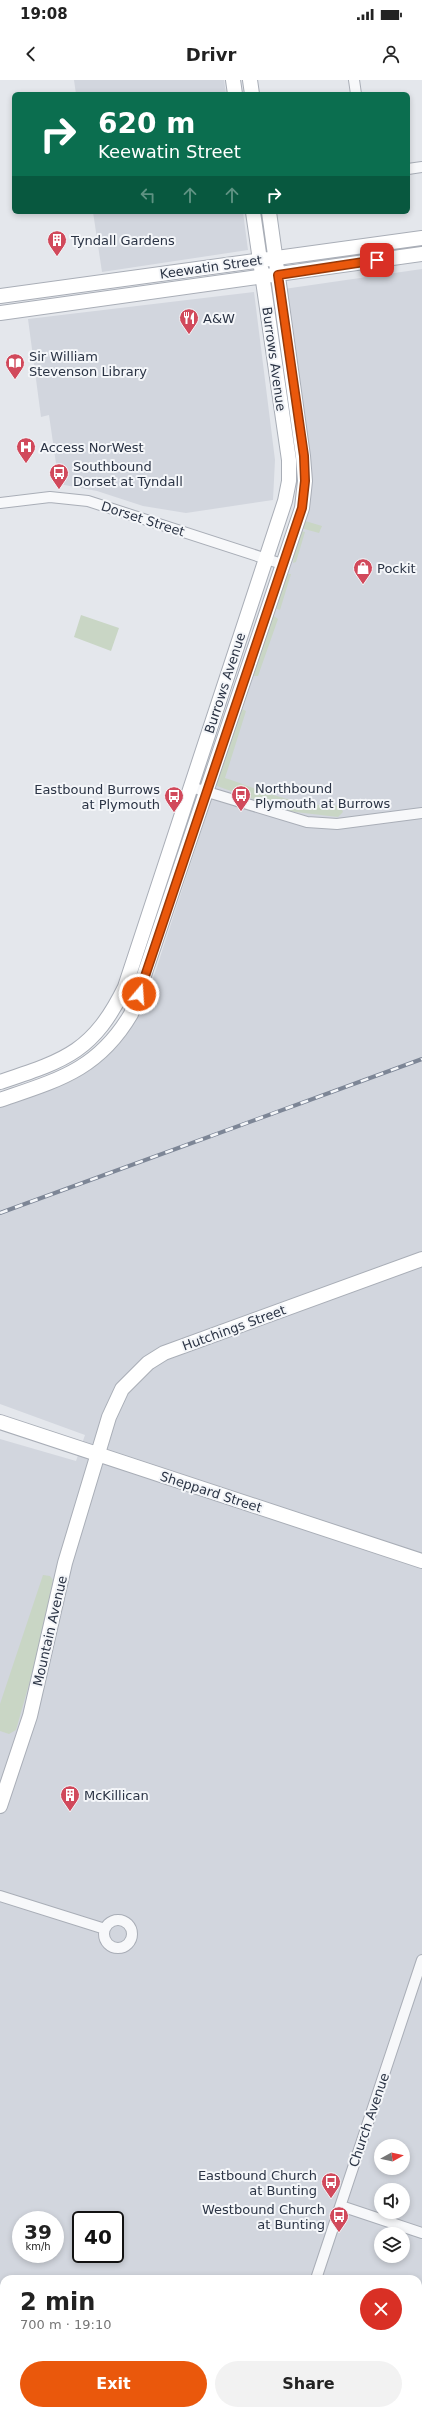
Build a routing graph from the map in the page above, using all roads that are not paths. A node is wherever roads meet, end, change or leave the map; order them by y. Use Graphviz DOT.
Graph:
graph roads {
  1 [pos="233,80"];
  2 [pos="250,80"];
  3 [pos="354,80"];
  4 [pos="236,92"];
  5 [pos="252,92"];
  6 [pos="356,92"];
  7 [pos="422,167"];
  8 [pos="410,169"];
  9 [pos="253,214"];
  10 [pos="269,214"];
  11 [pos="422,238"];
  12 [pos="422,254"];
  13 [pos="276,259"];
  14 [pos="260,260"];
  15 [pos="278,275"];
  16 [pos="262,276"];
  17 [pos="0,296"];
  18 [pos="0,313"];
  19 [pos="296,406"];
  20 [pos="282,408"];
  21 [pos="0,502"];
  22 [pos="267,559"];
  23 [pos="282,564"];
  24 [pos="191,787"];
  25 [pos="206,792"];
  26 [pos="422,812"];
  27 [pos="0,1082"];
  28 [pos="0,1100"];
  29 [pos="422,1259"];
  30 [pos="0,1422"];
  31 [pos="97,1455"];
  32 [pos="422,1561"];
  33 [pos="0,1806"];
  34 [pos="0,1896"];
  35 [pos="105,1929"];
  36 [pos="422,1960"];
  37 [pos="340,2206"];
  38 [pos="422,2233"];
  39 [pos="317,2275"];
  1 -- 4 [label="street"];
  2 -- 5 [label="street"];
  3 -- 6 [label="street"];
  7 -- 8 [label="street"];
  9 -- 14 [label="street, Burrows Avenue"];
  10 -- 13 [label="street, Burrows Avenue"];
  11 -- 13 [label="street, Keewatin Street"];
  12 -- 15 [label="street, Keewatin Street"];
  13 -- 14 [label="street, Keewatin Street"];
  13 -- 15 [label="street, Burrows Avenue"];
  14 -- 16 [label="street, Burrows Avenue"];
  14 -- 17 [label="street, Keewatin Street"];
  15 -- 16 [label="street, Keewatin Street"];
  15 -- 19 [label="street, Burrows Avenue"];
  16 -- 18 [label="street, Keewatin Street"];
  16 -- 20 [label="street, Burrows Avenue"];
  19 -- 20 [label="street"];
  19 -- 23 [label="street, Burrows Avenue"];
  20 -- 22 [label="street, Burrows Avenue"];
  21 -- 22 [label="street, Dorset Street"];
  22 -- 23 [label="street, Dorset Street"];
  22 -- 24 [label="street, Burrows Avenue"];
  23 -- 25 [label="street, Burrows Avenue"];
  24 -- 25 [label="street"];
  24 -- 27 [label="street, Burrows Avenue"];
  25 -- 26 [label="street"];
  25 -- 28 [label="street, Burrows Avenue"];
  29 -- 31 [label="street, Hutchings Street"];
  30 -- 31 [label="street, Sheppard Street"];
  31 -- 32 [label="street, Sheppard Street"];
  31 -- 33 [label="street, Mountain Avenue"];
  34 -- 35 [label="street"];
  36 -- 37 [label="street, Church Avenue"];
  37 -- 38 [label="street"];
  37 -- 39 [label="street, Church Avenue"];
}
